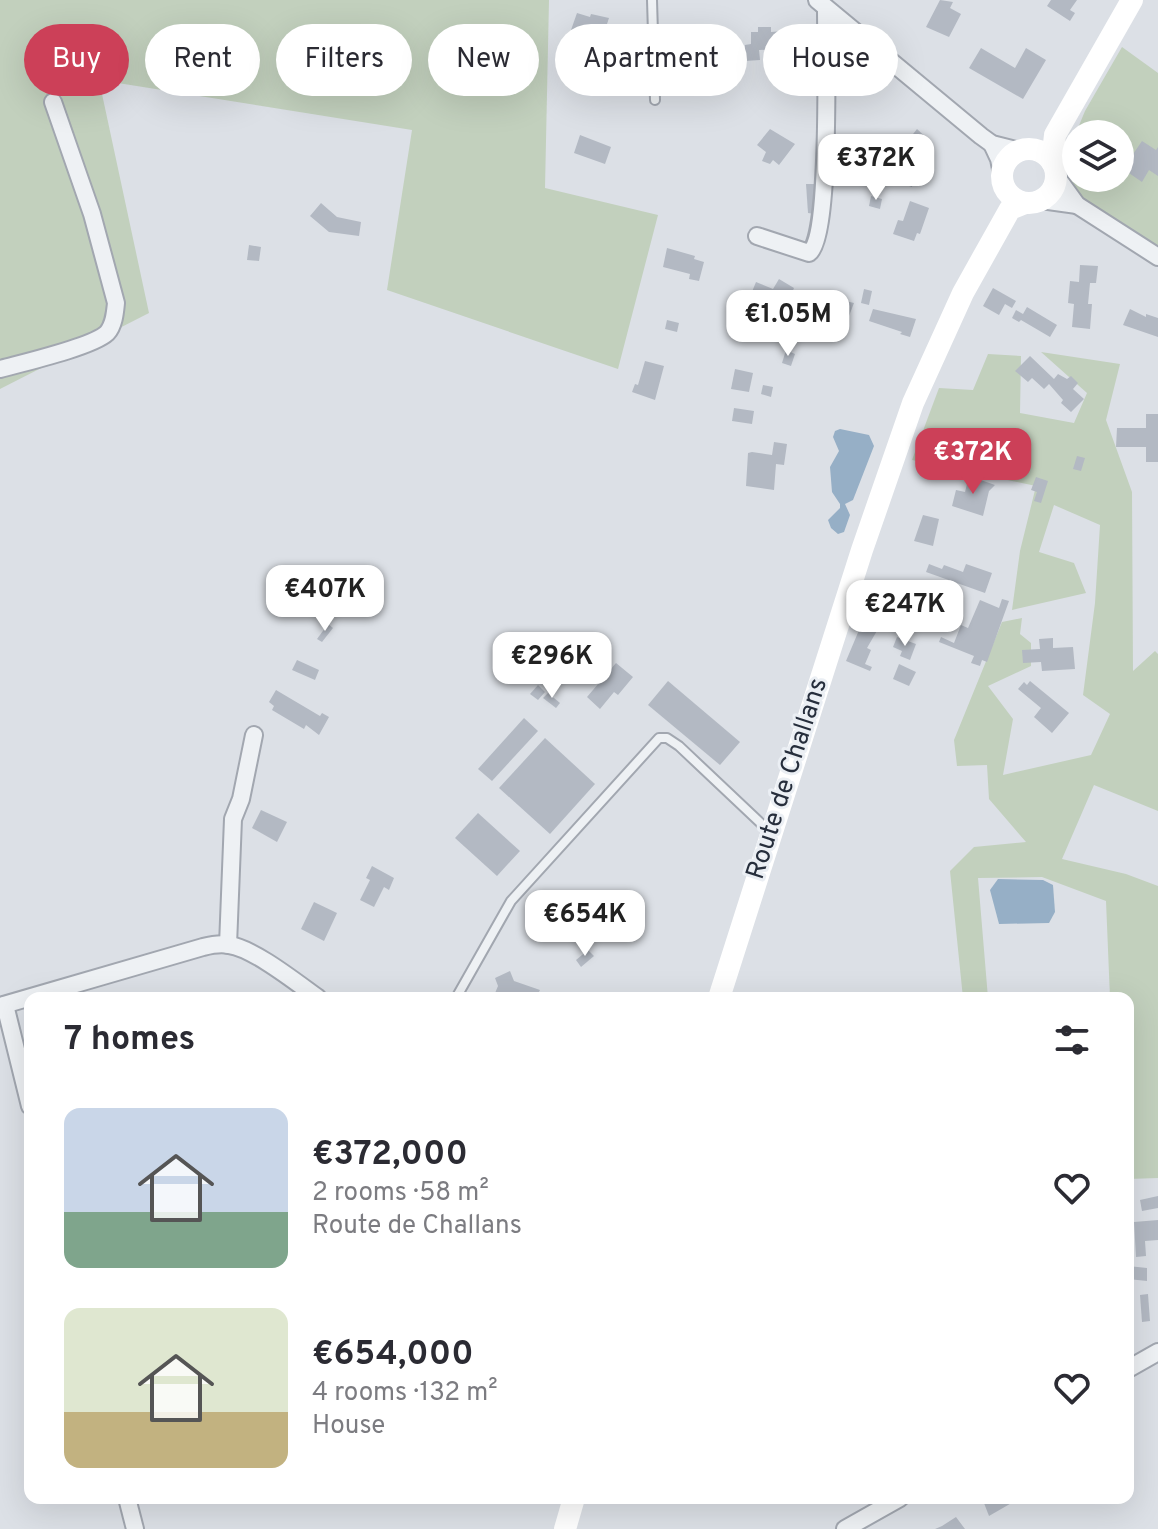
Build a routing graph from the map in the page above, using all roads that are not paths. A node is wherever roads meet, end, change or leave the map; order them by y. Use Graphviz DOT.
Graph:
graph roads {
  1 [pos="652,0"];
  2 [pos="1132,0"];
  3 [pos="822,4"];
  4 [pos="655,100"];
  5 [pos="53,102"];
  6 [pos="992,144"];
  7 [pos="1041,160"];
  8 [pos="1017,196"];
  9 [pos="1077,205"];
  10 [pos="757,236"];
  11 [pos="1158,257"];
  12 [pos="0,369"];
  13 [pos="254,735"];
  14 [pos="770,833"];
  15 [pos="228,945"];
  16 [pos="50,992"];
  17 [pos="309,992"];
  18 [pos="459,992"];
  19 [pos="721,992"];
  20 [pos="24,1000"];
  21 [pos="2,1006"];
  22 [pos="24,1085"];
  23 [pos="1158,1352"];
  24 [pos="1134,1366"];
  25 [pos="129,1504"];
  26 [pos="572,1504"];
  27 [pos="889,1504"];
  28 [pos="135,1529"];
  29 [pos="565,1529"];
  30 [pos="845,1529"];
  1 -- 4 [label="lane"];
  2 -- 7 [label="main road, Route de Challans"];
  3 -- 6 [label="street"];
  3 -- 10 [label="street"];
  5 -- 12 [label="street"];
  6 -- 7 [label="street"];
  6 -- 8 [label="street"];
  7 -- 8 [label="main road, Route de Challans"];
  7 -- 8 [label="main road, Route de Challans"];
  7 -- 9 [label="street"];
  8 -- 9 [label="street"];
  8 -- 14 [label="main road, Route de Challans"];
  9 -- 11 [label="street"];
  13 -- 15 [label="street"];
  14 -- 18 [label="lane"];
  14 -- 19 [label="main road, Route de Challans"];
  15 -- 16 [label="street"];
  15 -- 17 [label="street"];
  20 -- 21 [label="street"];
  21 -- 22 [label="street"];
  23 -- 24 [label="street"];
  25 -- 28 [label="street"];
  26 -- 29 [label="main road"];
  27 -- 30 [label="street"];
}
